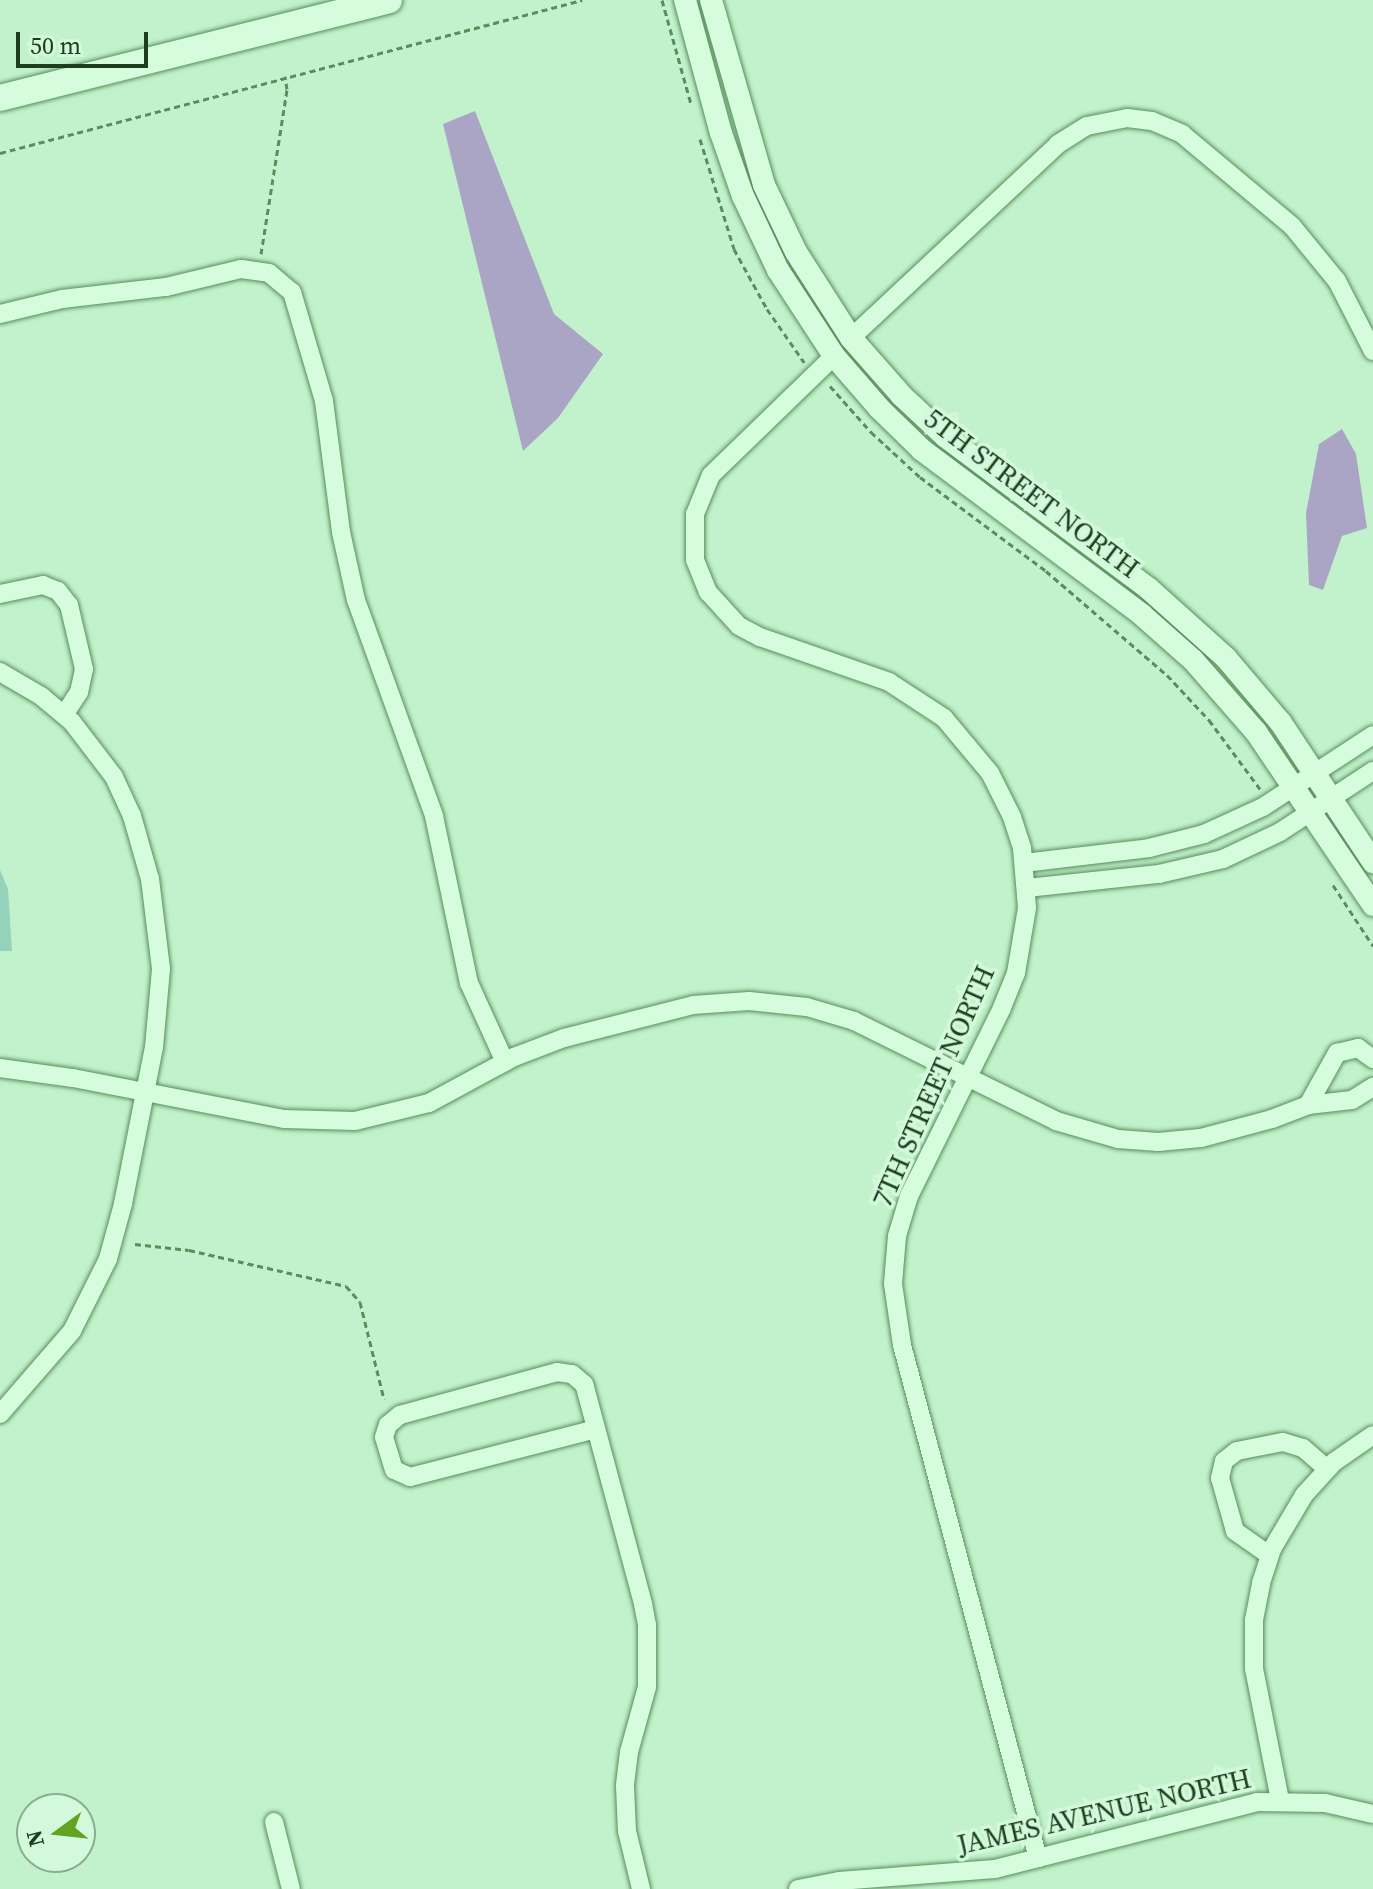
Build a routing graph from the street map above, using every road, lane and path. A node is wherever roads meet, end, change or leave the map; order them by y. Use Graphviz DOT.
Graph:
graph roads {
  1 [pos="389,0"];
  2 [pos="582,0"];
  3 [pos="685,0"];
  4 [pos="711,0"];
  5 [pos="285,76"];
  6 [pos="0,98"];
  7 [pos="0,153"];
  8 [pos="259,270"];
  9 [pos="0,314"];
  10 [pos="851,338"];
  11 [pos="1373,351"];
  12 [pos="834,356"];
  13 [pos="826,380"];
  14 [pos="0,594"];
  15 [pos="0,672"];
  16 [pos="64,715"];
  17 [pos="1373,735"];
  18 [pos="1373,771"];
  19 [pos="1315,774"];
  20 [pos="1294,787"];
  21 [pos="1260,789"];
  22 [pos="1331,799"];
  23 [pos="1311,812"];
  24 [pos="1373,862"];
  25 [pos="1024,863"];
  26 [pos="1027,888"];
  27 [pos="1373,905"];
  28 [pos="1373,1059"];
  29 [pos="505,1062"];
  30 [pos="0,1068"];
  31 [pos="968,1076"];
  32 [pos="1373,1087"];
  33 [pos="145,1093"];
  34 [pos="1308,1105"];
  35 [pos="135,1244"];
  36 [pos="384,1399"];
  37 [pos="0,1414"];
  38 [pos="596,1429"];
  39 [pos="1373,1435"];
  40 [pos="1327,1469"];
  41 [pos="1269,1555"];
  42 [pos="1280,1800"];
  43 [pos="1373,1814"];
  44 [pos="274,1822"];
  45 [pos="1038,1858"];
  46 [pos="291,1889"];
  47 [pos="641,1889"];
  48 [pos="798,1889"];
  1 -- 6 [label="main road"];
  2 -- 5 [label="path"];
  3 -- 12 [label="street, 5TH STREET NORTH"];
  4 -- 10 [label="street, 5TH STREET NORTH"];
  5 -- 7 [label="path"];
  5 -- 8 [label="path"];
  8 -- 9 [label="street"];
  8 -- 29 [label="street"];
  10 -- 11 [label="street"];
  10 -- 19 [label="street, 5TH STREET NORTH"];
  12 -- 20 [label="street, 5TH STREET NORTH"];
  12 -- 25 [label="street, 7TH STREET NORTH"];
  13 -- 21 [label="path"];
  14 -- 16 [label="street"];
  15 -- 16 [label="street"];
  16 -- 33 [label="street"];
  17 -- 19 [label="street"];
  18 -- 22 [label="street"];
  19 -- 20 [label="street"];
  19 -- 22 [label="street, 5TH STREET NORTH"];
  20 -- 23 [label="street, 5TH STREET NORTH"];
  20 -- 25 [label="street"];
  22 -- 23 [label="street"];
  22 -- 24 [label="street, 5TH STREET NORTH"];
  23 -- 26 [label="street"];
  23 -- 27 [label="street, 5TH STREET NORTH"];
  25 -- 26 [label="street, 7TH STREET NORTH"];
  26 -- 31 [label="street, 7TH STREET NORTH"];
  28 -- 34 [label="street"];
  29 -- 31 [label="street"];
  29 -- 33 [label="street"];
  30 -- 33 [label="street"];
  31 -- 34 [label="street"];
  31 -- 45 [label="street, 7TH STREET NORTH"];
  32 -- 34 [label="street"];
  33 -- 37 [label="street"];
  35 -- 36 [label="path"];
  38 -- 38 [label="street"];
  38 -- 47 [label="street"];
  39 -- 40 [label="street"];
  40 -- 41 [label="street"];
  40 -- 41 [label="street"];
  41 -- 42 [label="street"];
  42 -- 43 [label="street, JAMES AVENUE NORTH"];
  42 -- 45 [label="street, JAMES AVENUE NORTH"];
  44 -- 46 [label="street"];
  45 -- 48 [label="street, JAMES AVENUE NORTH"];
}
